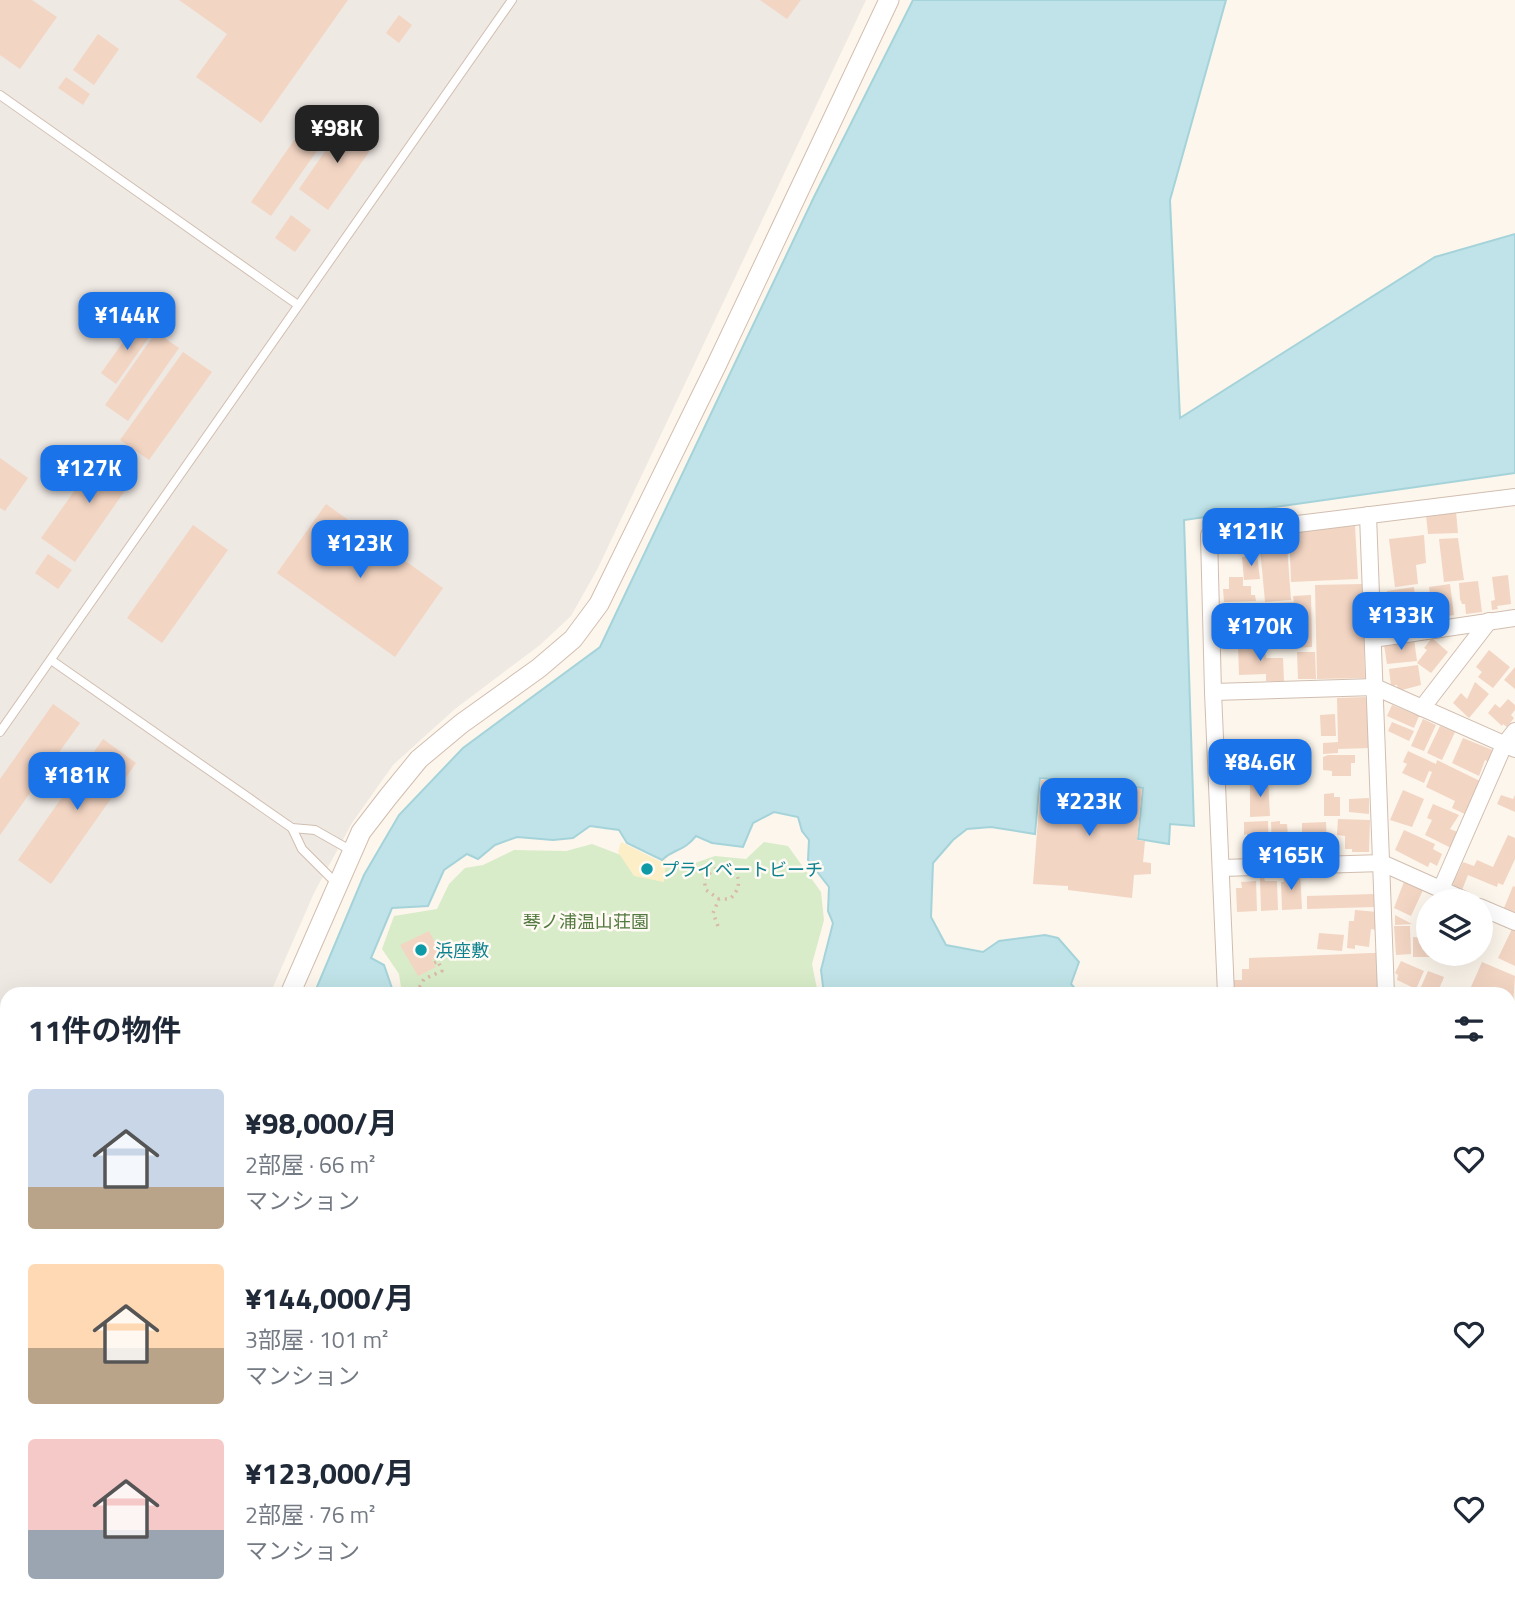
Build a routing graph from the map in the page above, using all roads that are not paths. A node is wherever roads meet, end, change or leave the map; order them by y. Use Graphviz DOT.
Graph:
graph roads {
  1 [pos="512,0"];
  2 [pos="889,0"];
  3 [pos="0,95"];
  4 [pos="298,305"];
  5 [pos="1515,496"];
  6 [pos="1368,515"];
  7 [pos="1515,618"];
  8 [pos="1489,621"];
  9 [pos="1373,639"];
  10 [pos="51,660"];
  11 [pos="1375,687"];
  12 [pos="1213,692"];
  13 [pos="1422,708"];
  14 [pos="1515,731"];
  15 [pos="0,732"];
  16 [pos="1510,747"];
  17 [pos="292,828"];
  18 [pos="352,851"];
  19 [pos="1382,863"];
  20 [pos="1221,867"];
  21 [pos="337,884"];
  22 [pos="1440,889"];
  23 [pos="1493,913"];
  24 [pos="1515,922"];
  25 [pos="293,987"];
  26 [pos="1226,987"];
  27 [pos="1387,987"];
  1 -- 4 [label="lane"];
  2 -- 18 [label="street"];
  3 -- 4 [label="lane"];
  4 -- 10 [label="lane"];
  5 -- 6 [label="street"];
  6 -- 9 [label="street"];
  6 -- 12 [label="street"];
  7 -- 8 [label="street"];
  8 -- 9 [label="street"];
  8 -- 13 [label="street"];
  9 -- 11 [label="street"];
  10 -- 15 [label="lane"];
  10 -- 17 [label="lane"];
  11 -- 12 [label="street"];
  11 -- 13 [label="street"];
  11 -- 19 [label="street"];
  12 -- 20 [label="street"];
  13 -- 16 [label="street"];
  14 -- 16 [label="street"];
  16 -- 22 [label="street"];
  17 -- 18 [label="lane"];
  17 -- 21 [label="lane"];
  18 -- 21 [label="street"];
  19 -- 20 [label="street"];
  19 -- 22 [label="street"];
  19 -- 27 [label="street"];
  20 -- 26 [label="street"];
  21 -- 25 [label="street"];
  23 -- 24 [label="street"];
}
